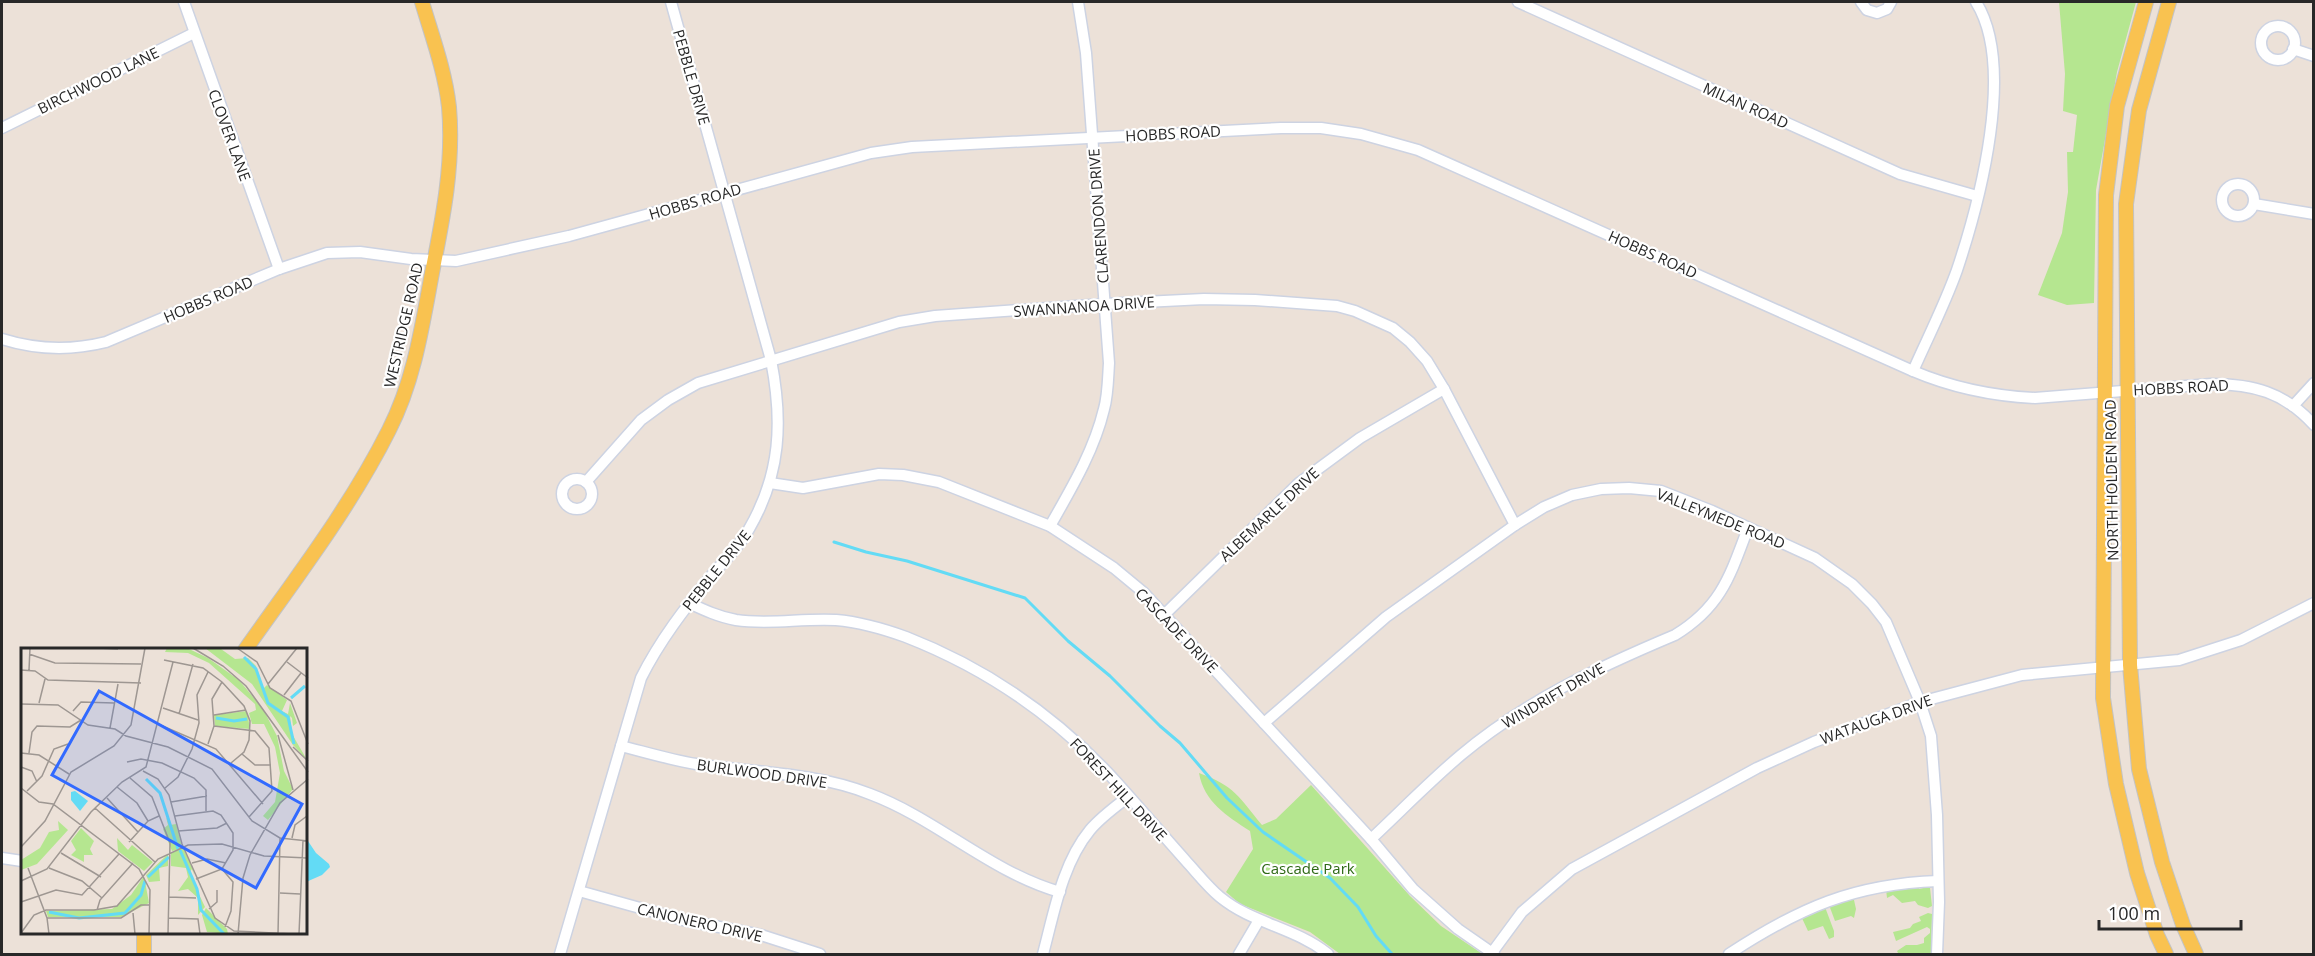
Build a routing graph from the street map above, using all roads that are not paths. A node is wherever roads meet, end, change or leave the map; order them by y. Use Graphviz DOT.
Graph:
graph roads {
  1 [pos="183,2"];
  2 [pos="422,2"];
  3 [pos="673,2"];
  4 [pos="1078,2"];
  5 [pos="1518,2"];
  6 [pos="1861,2"];
  7 [pos="1891,2"];
  8 [pos="1976,2"];
  9 [pos="2146,2"];
  10 [pos="2169,2"];
  11 [pos="194,33"];
  12 [pos="2293,49"];
  13 [pos="2313,56"];
  14 [pos="2,128"];
  15 [pos="1092,137"];
  16 [pos="724,192"];
  17 [pos="1977,196"];
  18 [pos="2254,204"];
  19 [pos="2313,214"];
  20 [pos="435,260"];
  21 [pos="279,269"];
  22 [pos="1104,304"];
  23 [pos="2,339"];
  24 [pos="771,360"];
  25 [pos="1913,371"];
  26 [pos="2313,383"];
  27 [pos="1444,389"];
  28 [pos="2126,390"];
  29 [pos="2105,392"];
  30 [pos="2293,406"];
  31 [pos="2313,425"];
  32 [pos="586,482"];
  33 [pos="770,483"];
  34 [pos="1515,525"];
  35 [pos="1050,526"];
  36 [pos="1748,528"];
  37 [pos="689,603"];
  38 [pos="2313,603"];
  39 [pos="1165,614"];
  40 [pos="246,648"];
  41 [pos="2130,665"];
  42 [pos="2103,667"];
  43 [pos="1920,702"];
  44 [pos="1264,723"];
  45 [pos="621,746"];
  46 [pos="1128,796"];
  47 [pos="1371,839"];
  48 [pos="2,858"];
  49 [pos="21,861"];
  50 [pos="1938,881"];
  51 [pos="579,891"];
  52 [pos="1060,892"];
  53 [pos="1259,920"];
  54 [pos="144,935"];
  55 [pos="144,954"];
  56 [pos="560,954"];
  57 [pos="820,954"];
  58 [pos="1043,954"];
  59 [pos="1239,954"];
  60 [pos="1328,954"];
  61 [pos="1492,954"];
  62 [pos="1729,954"];
  63 [pos="1937,954"];
  64 [pos="2166,954"];
  65 [pos="2196,954"];
  1 -- 11 [label="street, CLOVER LANE"];
  2 -- 20 [label="main road, WESTRIDGE ROAD"];
  3 -- 16 [label="street, PEBBLE DRIVE"];
  4 -- 15 [label="street, CLARENDON DRIVE"];
  5 -- 17 [label="street, MILAN ROAD"];
  6 -- 7 [label="street"];
  8 -- 17 [label="street"];
  9 -- 29 [label="main road, NORTH HOLDEN ROAD"];
  10 -- 28 [label="main road, NORTH HOLDEN ROAD"];
  11 -- 14 [label="street, BIRCHWOOD LANE"];
  11 -- 21 [label="street, CLOVER LANE"];
  12 -- 13 [label="street"];
  15 -- 16 [label="street, HOBBS ROAD"];
  15 -- 22 [label="street, CLARENDON DRIVE"];
  15 -- 25 [label="street, HOBBS ROAD"];
  16 -- 20 [label="street, HOBBS ROAD"];
  16 -- 24 [label="street, PEBBLE DRIVE"];
  17 -- 25 [label="street"];
  18 -- 19 [label="street"];
  20 -- 21 [label="street, HOBBS ROAD"];
  20 -- 40 [label="main road, WESTRIDGE ROAD"];
  21 -- 23 [label="street, HOBBS ROAD"];
  22 -- 24 [label="street, SWANNANOA DRIVE"];
  22 -- 27 [label="street, SWANNANOA DRIVE"];
  22 -- 35 [label="street, CLARENDON DRIVE"];
  24 -- 32 [label="street, SWANNANOA DRIVE"];
  24 -- 33 [label="street, PEBBLE DRIVE"];
  25 -- 29 [label="street, HOBBS ROAD"];
  26 -- 30 [label="street"];
  27 -- 34 [label="street, SWANNANOA DRIVE"];
  27 -- 39 [label="street, ALBEMARLE DRIVE"];
  28 -- 29 [label="street, HOBBS ROAD"];
  28 -- 30 [label="street, HOBBS ROAD"];
  28 -- 41 [label="main road, NORTH HOLDEN ROAD"];
  29 -- 42 [label="main road, NORTH HOLDEN ROAD"];
  30 -- 31 [label="street, HOBBS ROAD"];
  33 -- 35 [label="street, CASCADE DRIVE"];
  33 -- 37 [label="street, PEBBLE DRIVE"];
  34 -- 36 [label="street, VALLEYMEDE ROAD"];
  34 -- 44 [label="street, VALLEYMEDE ROAD"];
  35 -- 39 [label="street, CASCADE DRIVE"];
  36 -- 43 [label="street, VALLEYMEDE ROAD"];
  36 -- 47 [label="street, WINDRIFT DRIVE"];
  37 -- 45 [label="street, PEBBLE DRIVE"];
  37 -- 46 [label="street, FOREST HILL DRIVE"];
  38 -- 41 [label="street, WATAUGA DRIVE"];
  39 -- 44 [label="street, CASCADE DRIVE"];
  41 -- 42 [label="street, WATAUGA DRIVE"];
  41 -- 65 [label="main road, NORTH HOLDEN ROAD"];
  42 -- 43 [label="street, WATAUGA DRIVE"];
  42 -- 64 [label="main road, NORTH HOLDEN ROAD"];
  43 -- 50 [label="street, VALLEYMEDE ROAD"];
  43 -- 61 [label="street, WATAUGA DRIVE"];
  44 -- 47 [label="street, CASCADE DRIVE"];
  45 -- 51 [label="street, PEBBLE DRIVE"];
  45 -- 52 [label="street, BURLWOOD DRIVE"];
  46 -- 52 [label="street"];
  46 -- 53 [label="street, FOREST HILL DRIVE"];
  47 -- 61 [label="street, CASCADE DRIVE"];
  48 -- 49 [label="street"];
  50 -- 62 [label="street"];
  50 -- 63 [label="street, VALLEYMEDE ROAD"];
  51 -- 56 [label="street, PEBBLE DRIVE"];
  51 -- 57 [label="street, CANONERO DRIVE"];
  52 -- 58 [label="street"];
  53 -- 59 [label="street"];
  53 -- 60 [label="street, FOREST HILL DRIVE"];
  54 -- 55 [label="main road"];
}
